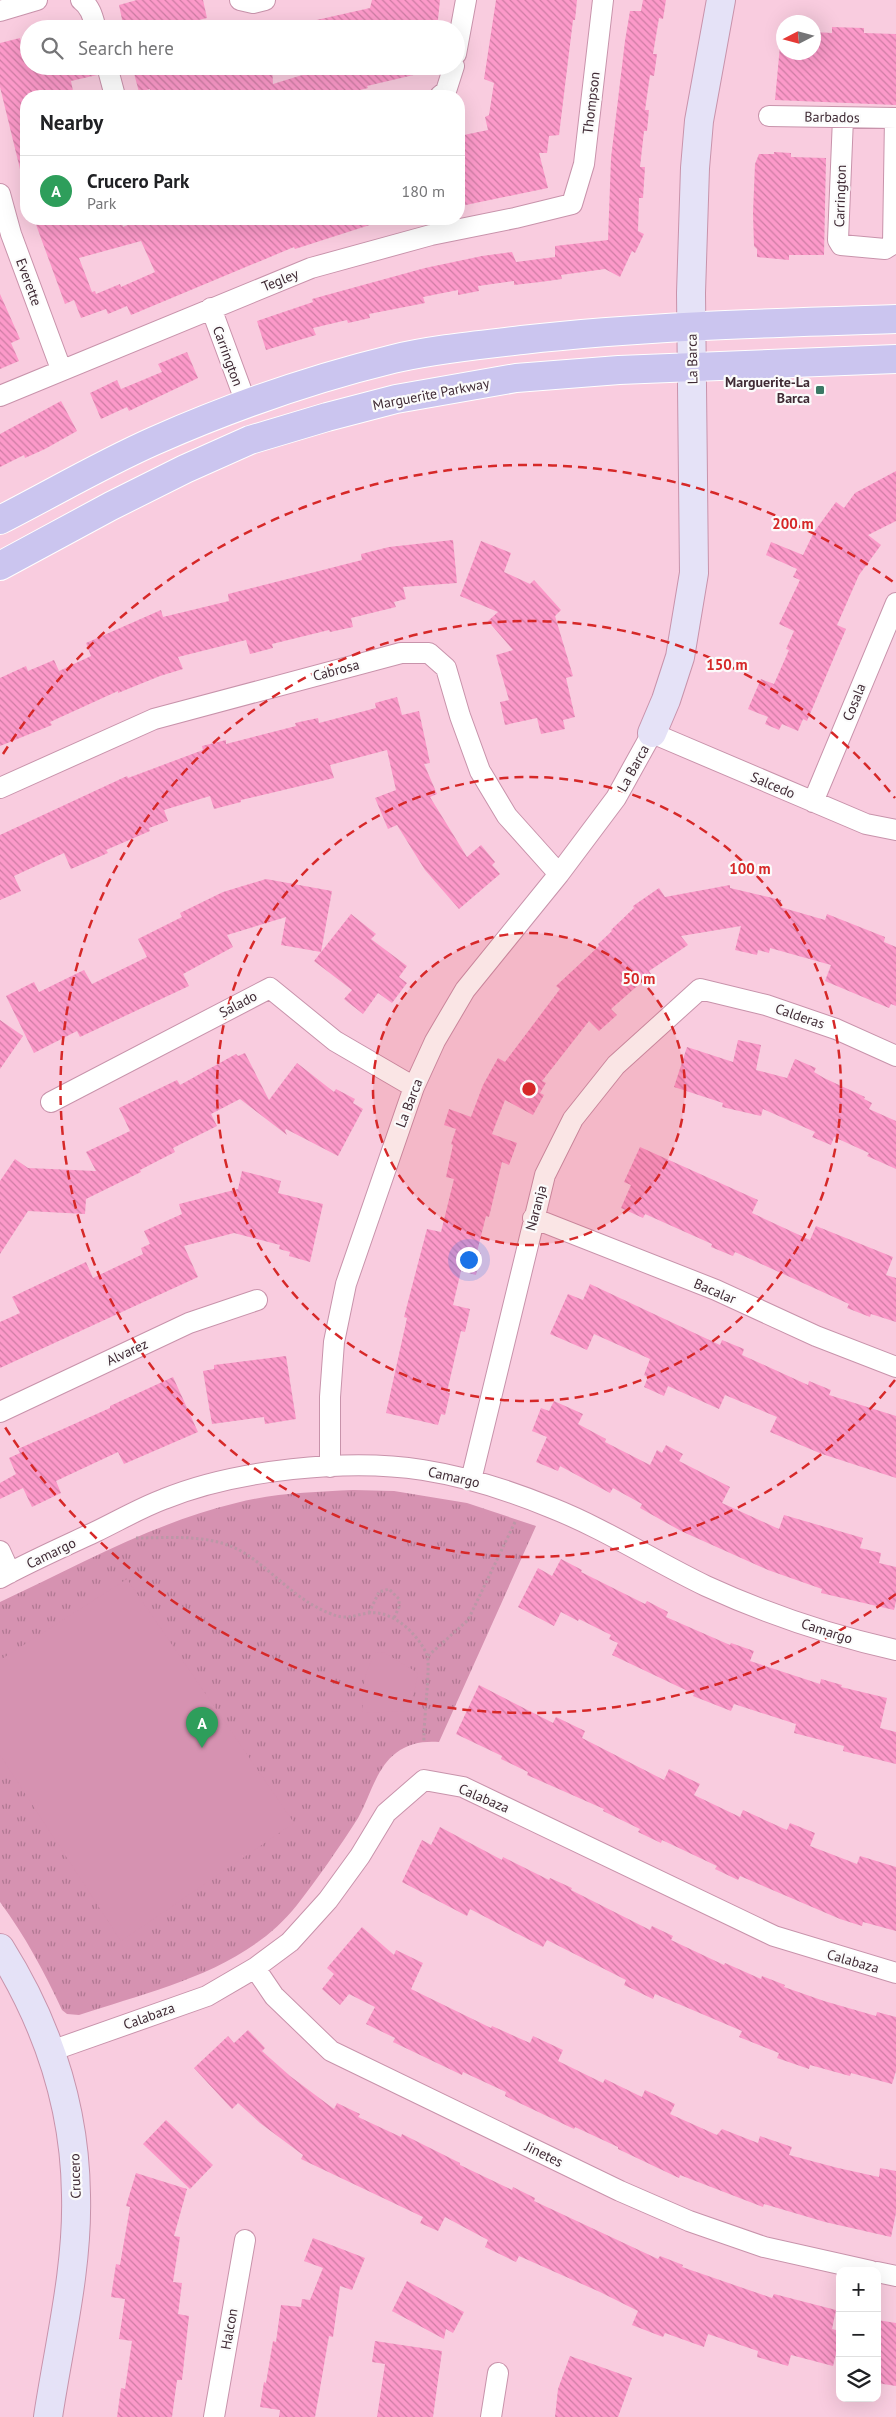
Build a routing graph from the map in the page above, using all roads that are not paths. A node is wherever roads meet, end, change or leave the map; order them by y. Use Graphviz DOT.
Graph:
graph roads {
  1 [pos="37,0"];
  2 [pos="82,0"];
  3 [pos="240,0"];
  4 [pos="265,0"];
  5 [pos="466,0"];
  6 [pos="603,0"];
  7 [pos="721,0"];
  8 [pos="0,11"];
  9 [pos="93,20"];
  10 [pos="462,20"];
  11 [pos="109,75"];
  12 [pos="451,75"];
  13 [pos="113,90"];
  14 [pos="446,90"];
  15 [pos="769,116"];
  16 [pos="843,118"];
  17 [pos="895,118"];
  18 [pos="0,194"];
  19 [pos="572,204"];
  20 [pos="211,308"];
  21 [pos="896,319"];
  22 [pos="692,325"];
  23 [pos="896,359"];
  24 [pos="692,368"];
  25 [pos="61,369"];
  26 [pos="0,396"];
  27 [pos="246,403"];
  28 [pos="0,520"];
  29 [pos="0,566"];
  30 [pos="896,603"];
  31 [pos="652,733"];
  32 [pos="0,788"];
  33 [pos="813,802"];
  34 [pos="896,830"];
  35 [pos="559,874"];
  36 [pos="700,989"];
  37 [pos="896,1056"];
  38 [pos="414,1087"];
  39 [pos="51,1102"];
  40 [pos="533,1218"];
  41 [pos="257,1300"];
  42 [pos="896,1367"];
  43 [pos="0,1412"];
  44 [pos="330,1467"];
  45 [pos="471,1480"];
  46 [pos="0,1551"];
  47 [pos="5,1575"];
  48 [pos="896,1650"];
  49 [pos="0,1948"];
  50 [pos="255,1968"];
  51 [pos="896,1973"];
  52 [pos="51,2051"];
  53 [pos="245,2240"];
  54 [pos="853,2267"];
  55 [pos="881,2273"];
  56 [pos="896,2276"];
  57 [pos="498,2373"];
  58 [pos="48,2417"];
  59 [pos="214,2417"];
  60 [pos="491,2417"];
  1 -- 8 [label="street"];
  2 -- 9 [label="street"];
  3 -- 4 [label="street"];
  5 -- 10 [label="street"];
  6 -- 19 [label="street, Thompson"];
  7 -- 22 [label="street, La Barca"];
  11 -- 13 [label="street"];
  12 -- 14 [label="street"];
  15 -- 16 [label="street, Barbados"];
  16 -- 17 [label="street, Barbados"];
  16 -- 17 [label="street, Carrington"];
  18 -- 25 [label="street, Everette"];
  19 -- 20 [label="street, Tegley"];
  20 -- 25 [label="street, Tegley"];
  20 -- 27 [label="street, Carrington"];
  21 -- 22 [label="main road"];
  22 -- 24 [label="street, La Barca"];
  22 -- 27 [label="main road"];
  23 -- 24 [label="main road, Marguerite Parkway"];
  24 -- 29 [label="main road, Marguerite Parkway"];
  24 -- 31 [label="street, La Barca"];
  25 -- 26 [label="street, Tegley"];
  27 -- 28 [label="main road"];
  30 -- 33 [label="street, Cosala"];
  31 -- 33 [label="street, Salcedo"];
  31 -- 35 [label="street, La Barca"];
  32 -- 35 [label="street, Cabrosa"];
  33 -- 34 [label="street, Salcedo"];
  35 -- 38 [label="street, La Barca"];
  36 -- 37 [label="street, Calderas"];
  36 -- 40 [label="street, Naranja"];
  38 -- 39 [label="street, Salado"];
  38 -- 44 [label="street, La Barca"];
  40 -- 42 [label="street, Bacalar"];
  40 -- 45 [label="street, Naranja"];
  41 -- 43 [label="street, Alvarez"];
  44 -- 45 [label="street, Camargo"];
  44 -- 47 [label="street, Camargo"];
  45 -- 48 [label="street, Camargo"];
  46 -- 47 [label="street"];
  49 -- 52 [label="street, Crucero"];
  50 -- 51 [label="street, Calabaza"];
  50 -- 52 [label="street, Calabaza"];
  50 -- 54 [label="street, Jinetes"];
  52 -- 58 [label="street, Crucero"];
  53 -- 59 [label="street, Halcon"];
  55 -- 56 [label="street"];
  57 -- 60 [label="street"];
}
